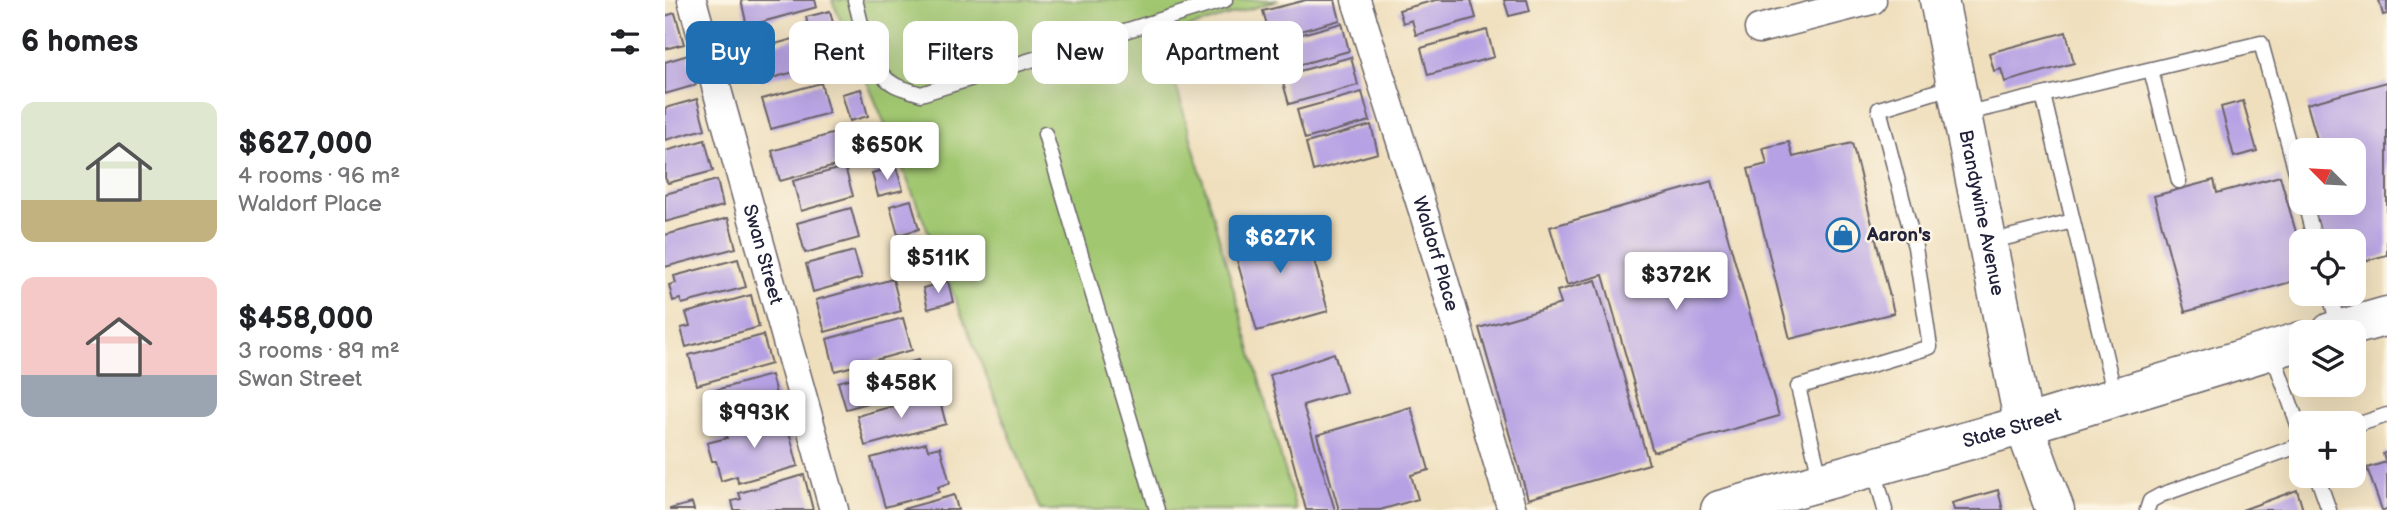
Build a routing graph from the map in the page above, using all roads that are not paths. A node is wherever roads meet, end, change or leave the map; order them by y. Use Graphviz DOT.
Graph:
graph roads {
  1 [pos="692,0"];
  2 [pos="855,0"];
  3 [pos="1225,0"];
  4 [pos="1356,0"];
  5 [pos="1872,0"];
  6 [pos="1939,0"];
  7 [pos="1759,29"];
  8 [pos="2151,70"];
  9 [pos="2043,95"];
  10 [pos="1959,100"];
  11 [pos="1045,134"];
  12 [pos="2289,146"];
  13 [pos="2179,181"];
  14 [pos="2073,221"];
  15 [pos="1987,242"];
  16 [pos="2387,316"];
  17 [pos="2366,322"];
  18 [pos="2286,346"];
  19 [pos="2115,397"];
  20 [pos="2297,411"];
  21 [pos="2387,415"];
  22 [pos="2366,422"];
  23 [pos="2024,425"];
  24 [pos="2289,449"];
  25 [pos="1873,467"];
  26 [pos="1821,482"];
  27 [pos="2321,488"];
  28 [pos="1735,508"];
  29 [pos="834,510"];
  30 [pos="1157,510"];
  31 [pos="1511,510"];
  32 [pos="1885,510"];
  33 [pos="2055,510"];
  34 [pos="2147,510"];
  35 [pos="2329,510"];
  1 -- 29 [label="street, Swan Street"];
  2 -- 3 [label="lane"];
  4 -- 31 [label="street, Waldorf Place"];
  5 -- 7 [label="street"];
  6 -- 10 [label="main road, Brandywine Avenue"];
  8 -- 9 [label="lane"];
  8 -- 12 [label="lane"];
  8 -- 13 [label="lane"];
  9 -- 10 [label="lane"];
  9 -- 14 [label="lane"];
  10 -- 15 [label="main road, Brandywine Avenue"];
  10 -- 26 [label="lane"];
  11 -- 30 [label="lane"];
  14 -- 15 [label="lane"];
  14 -- 19 [label="lane"];
  15 -- 23 [label="main road, Brandywine Avenue"];
  16 -- 17 [label="main road"];
  18 -- 19 [label="main road, State Street"];
  18 -- 20 [label="lane"];
  19 -- 23 [label="main road, State Street"];
  21 -- 22 [label="lane"];
  23 -- 25 [label="main road, State Street"];
  23 -- 33 [label="main road, Brandywine Avenue"];
  24 -- 34 [label="lane"];
  25 -- 26 [label="main road, State Street"];
  25 -- 32 [label="lane"];
  26 -- 28 [label="main road, State Street"];
  27 -- 35 [label="lane"];
}
